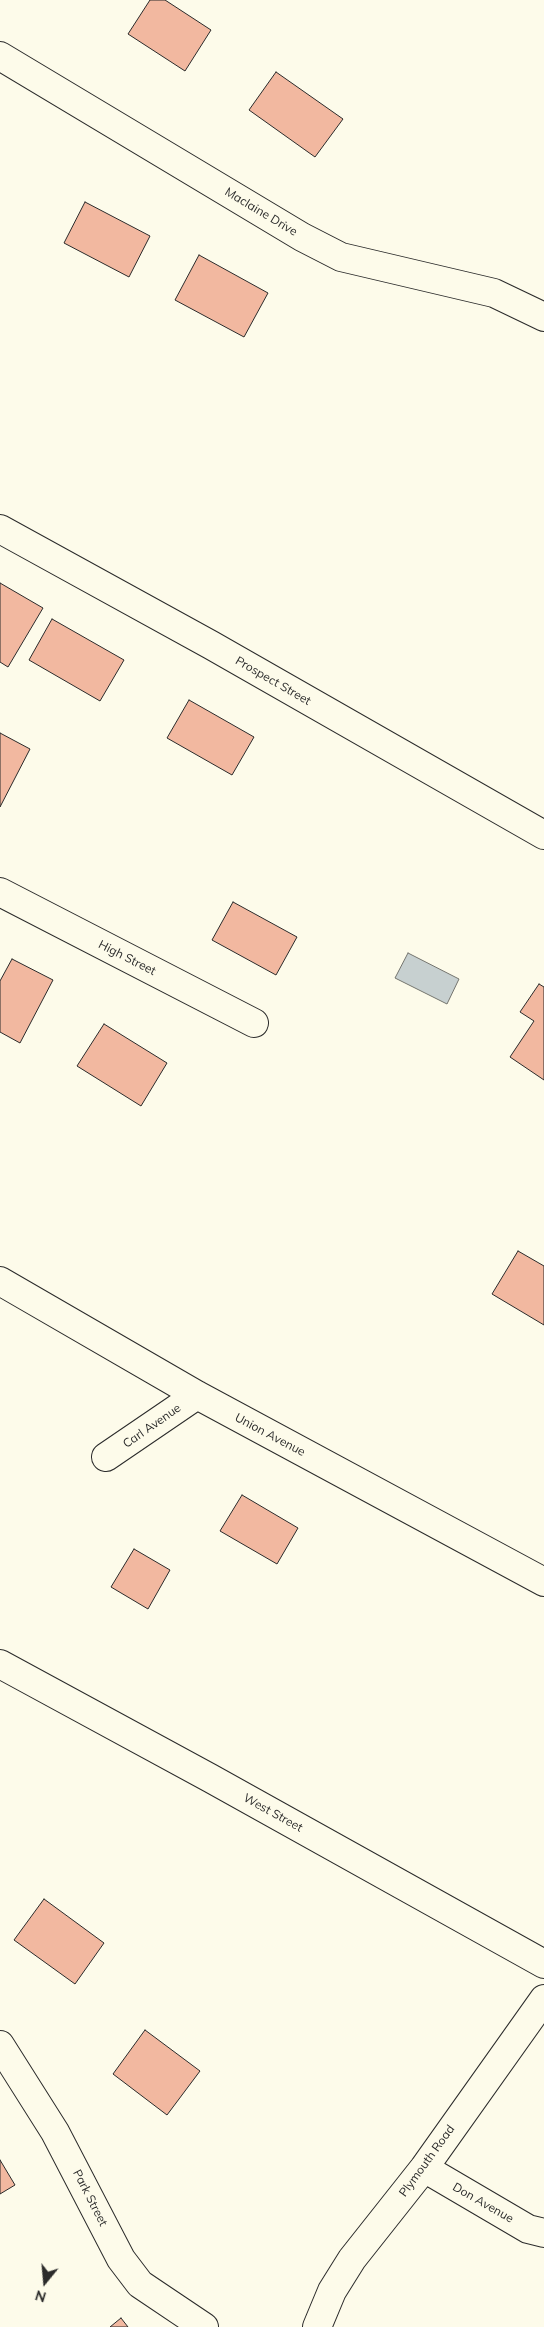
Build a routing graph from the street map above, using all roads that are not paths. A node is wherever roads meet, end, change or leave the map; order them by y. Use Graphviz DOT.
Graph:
graph roads {
  1 [pos="0,56"];
  2 [pos="544,316"];
  3 [pos="0,529"];
  4 [pos="544,835"];
  5 [pos="0,892"];
  6 [pos="254,1023"];
  7 [pos="0,1281"];
  8 [pos="197,1395"];
  9 [pos="106,1457"];
  10 [pos="544,1582"];
  11 [pos="0,1664"];
  12 [pos="544,1964"];
  13 [pos="544,1999"];
  14 [pos="0,2045"];
  15 [pos="424,2168"];
  16 [pos="544,2233"];
  17 [pos="204,2327"];
  18 [pos="317,2327"];
  1 -- 2 [label="street, Maclaine Drive"];
  3 -- 4 [label="street, Prospect Street"];
  5 -- 6 [label="street, High Street"];
  7 -- 8 [label="street, Union Avenue"];
  8 -- 9 [label="street, Carl Avenue"];
  8 -- 10 [label="street, Union Avenue"];
  11 -- 12 [label="street, West Street"];
  13 -- 15 [label="street, Plymouth Road"];
  14 -- 17 [label="street, Park Street"];
  15 -- 16 [label="street, Don Avenue"];
  15 -- 18 [label="street, Plymouth Road"];
}
